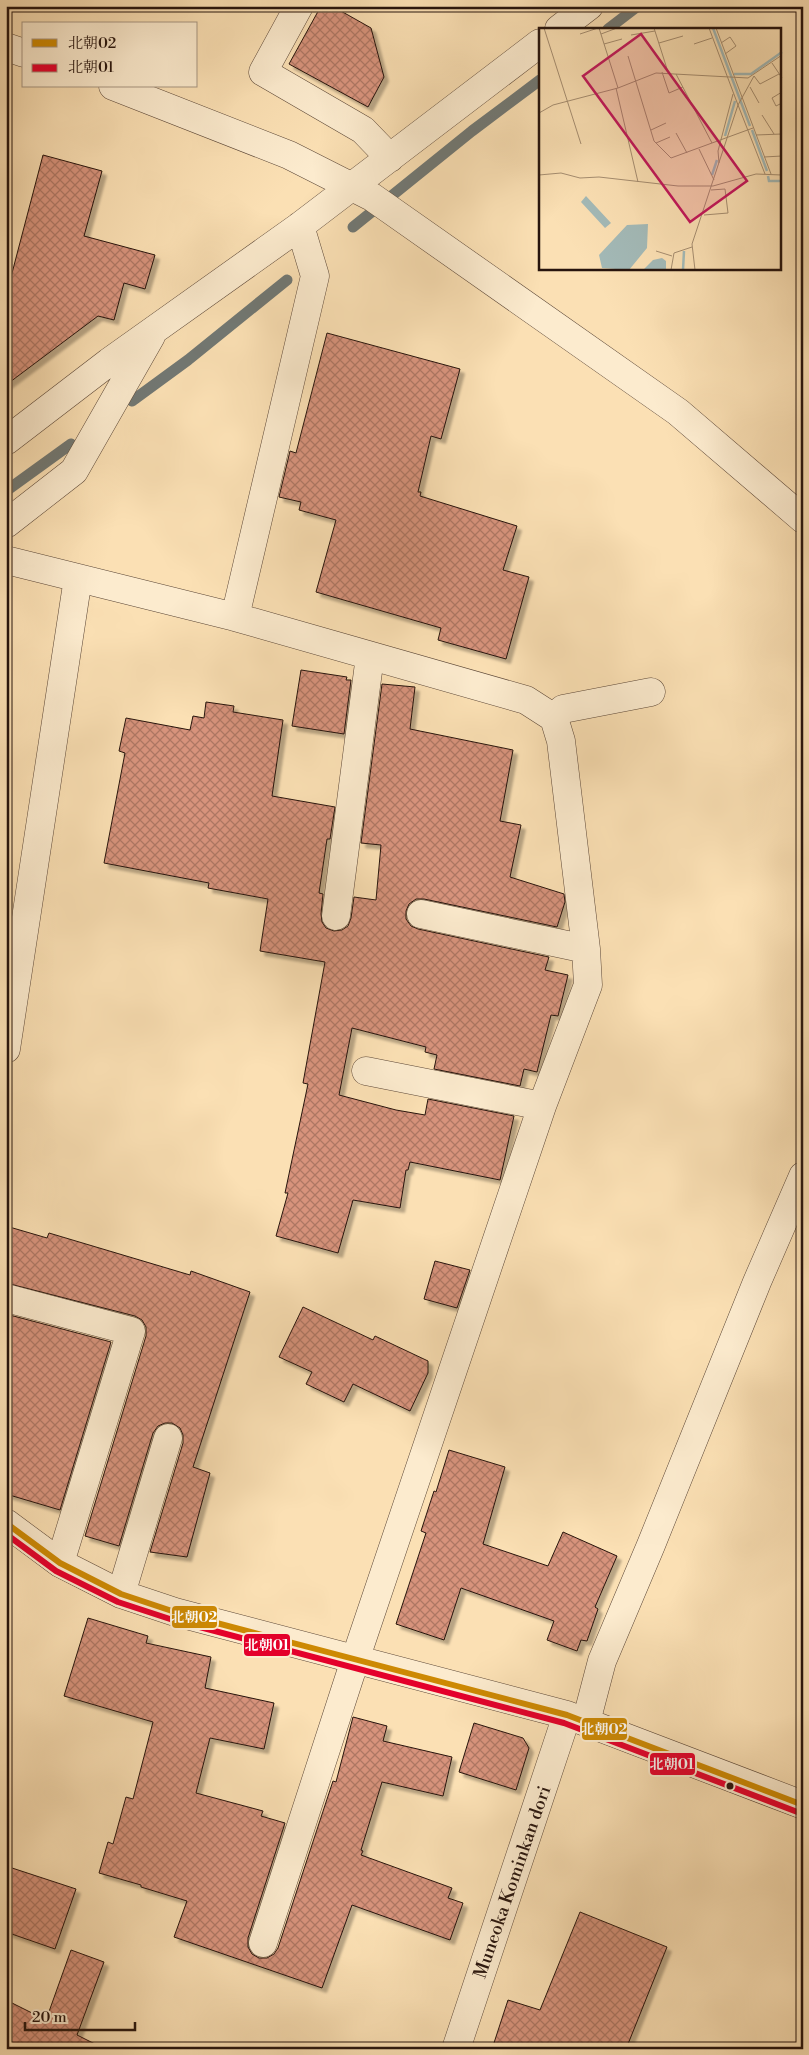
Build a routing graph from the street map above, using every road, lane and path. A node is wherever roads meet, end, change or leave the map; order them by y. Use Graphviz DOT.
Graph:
graph roads {
  1 [pos="299,6"];
  2 [pos="589,6"];
  3 [pos="560,28"];
  4 [pos="539,44"];
  5 [pos="6,47"];
  6 [pos="22,52"];
  7 [pos="118,88"];
  8 [pos="390,158"];
  9 [pos="371,197"];
  10 [pos="300,226"];
  11 [pos="156,328"];
  12 [pos="6,441"];
  13 [pos="803,519"];
  14 [pos="6,524"];
  15 [pos="6,560"];
  16 [pos="78,578"];
  17 [pos="235,617"];
  18 [pos="370,656"];
  19 [pos="651,692"];
  20 [pos="554,718"];
  21 [pos="421,914"];
  22 [pos="336,916"];
  23 [pos="586,950"];
  24 [pos="6,1049"];
  25 [pos="366,1071"];
  26 [pos="542,1106"];
  27 [pos="803,1176"];
  28 [pos="6,1298"];
  29 [pos="168,1438"];
  30 [pos="6,1523"];
  31 [pos="60,1563"];
  32 [pos="121,1594"];
  33 [pos="354,1660"];
  34 [pos="577,1719"];
  35 [pos="803,1805"];
  36 [pos="263,1943"];
  37 [pos="456,2049"];
  1 -- 8 [label="street"];
  2 -- 3 [label="street"];
  4 -- 8 [label="street"];
  5 -- 6 [label="street"];
  7 -- 9 [label="street"];
  8 -- 9 [label="street"];
  9 -- 10 [label="street"];
  9 -- 13 [label="street"];
  10 -- 11 [label="street"];
  10 -- 17 [label="street"];
  11 -- 12 [label="street"];
  11 -- 14 [label="street"];
  15 -- 16 [label="street"];
  16 -- 17 [label="street"];
  16 -- 24 [label="street"];
  17 -- 18 [label="street"];
  18 -- 20 [label="street"];
  18 -- 22 [label="street"];
  19 -- 20 [label="street"];
  20 -- 23 [label="street"];
  21 -- 23 [label="street"];
  23 -- 26 [label="street"];
  25 -- 26 [label="street"];
  26 -- 33 [label="street"];
  27 -- 34 [label="street, Muneoka Kominkan dori"];
  28 -- 31 [label="street"];
  29 -- 32 [label="street"];
  30 -- 31 [label="street"];
  31 -- 32 [label="street"];
  32 -- 33 [label="street"];
  33 -- 34 [label="street"];
  33 -- 36 [label="street"];
  34 -- 35 [label="street"];
  34 -- 37 [label="street, Muneoka Kominkan dori"];
}
